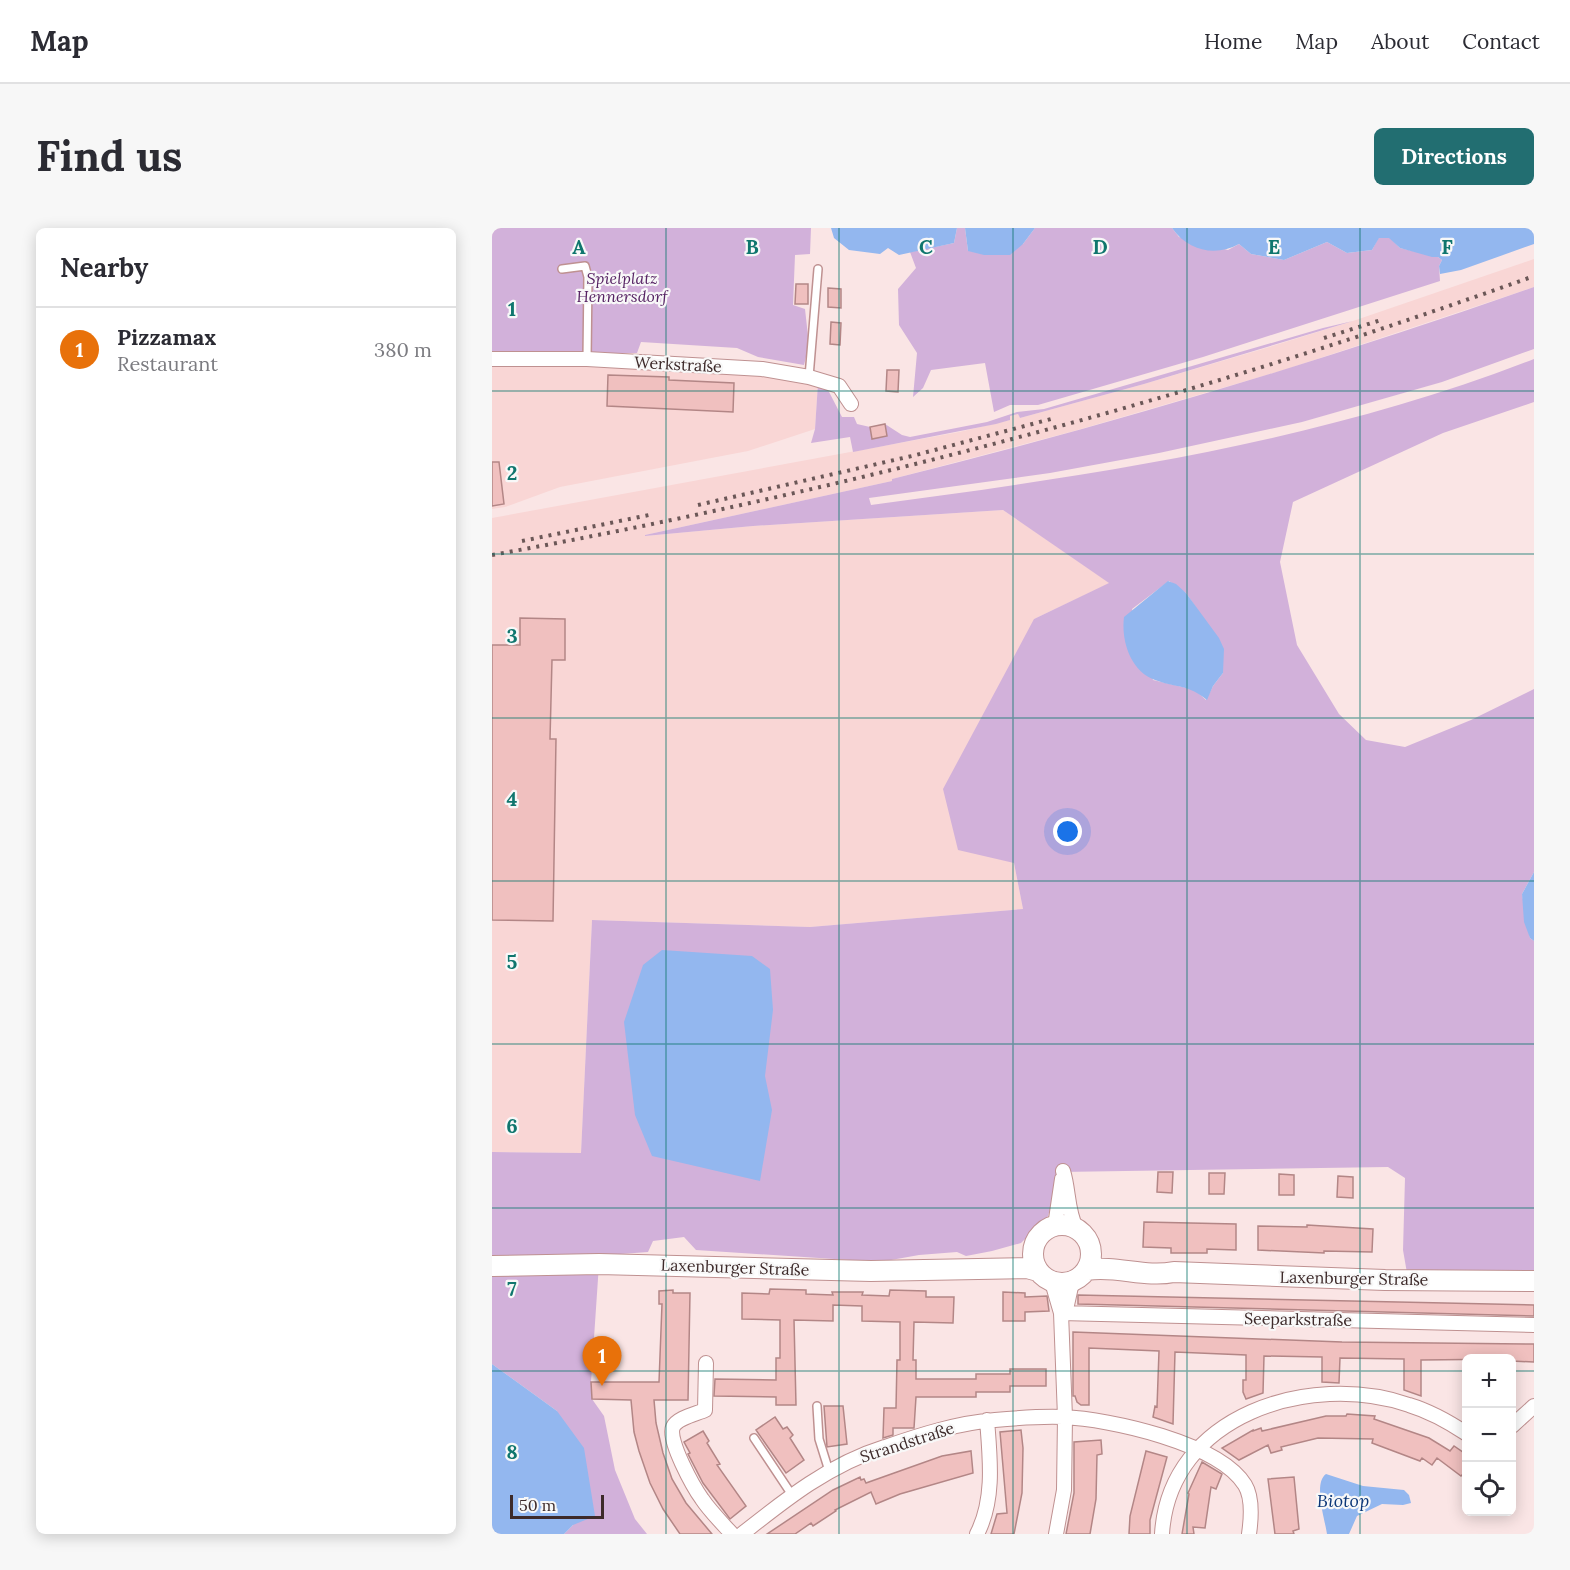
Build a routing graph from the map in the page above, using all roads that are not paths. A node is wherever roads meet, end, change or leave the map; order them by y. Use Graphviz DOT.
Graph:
graph roads {
  1 [pos="561,269"];
  2 [pos="818,270"];
  3 [pos="492,359"];
  4 [pos="587,359"];
  5 [pos="809,377"];
  6 [pos="851,404"];
  7 [pos="1055,1226"];
  8 [pos="1076,1228"];
  9 [pos="1034,1245"];
  10 [pos="1090,1245"];
  11 [pos="492,1266"];
  12 [pos="978,1268"];
  13 [pos="1174,1272"];
  14 [pos="1062,1276"];
  15 [pos="1534,1281"];
  16 [pos="1061,1313"];
  17 [pos="1534,1325"];
  18 [pos="706,1363"];
  19 [pos="817,1406"];
  20 [pos="1534,1406"];
  21 [pos="1065,1417"];
  22 [pos="987,1420"];
  23 [pos="1516,1422"];
  24 [pos="1462,1432"];
  25 [pos="754,1437"];
  26 [pos="1198,1449"];
  27 [pos="830,1471"];
  28 [pos="792,1495"];
  29 [pos="732,1534"];
  30 [pos="742,1534"];
  31 [pos="977,1534"];
  32 [pos="1056,1534"];
  33 [pos="1162,1534"];
  34 [pos="1248,1534"];
  1 -- 4 [label="lane"];
  2 -- 5 [label="lane"];
  3 -- 4 [label="street, Werkstraße"];
  4 -- 5 [label="street, Werkstraße"];
  5 -- 6 [label="street, Werkstraße"];
  7 -- 8 [label="main road"];
  7 -- 8 [label="street"];
  7 -- 9 [label="main road"];
  8 -- 10 [label="main road"];
  9 -- 12 [label="main road, Laxenburger Straße"];
  9 -- 14 [label="main road"];
  10 -- 13 [label="main road, Laxenburger Straße"];
  10 -- 14 [label="main road"];
  11 -- 12 [label="main road, Laxenburger Straße"];
  12 -- 14 [label="main road, Laxenburger Straße"];
  13 -- 14 [label="main road, Laxenburger Straße"];
  13 -- 15 [label="main road, Laxenburger Straße"];
  14 -- 16 [label="street"];
  14 -- 16 [label="street"];
  16 -- 17 [label="street, Seeparkstraße"];
  16 -- 21 [label="street"];
  18 -- 29 [label="street"];
  19 -- 27 [label="lane"];
  20 -- 23 [label="street"];
  21 -- 22 [label="street, Strandstraße"];
  21 -- 26 [label="street, Strandstraße"];
  21 -- 32 [label="street"];
  22 -- 27 [label="street, Strandstraße"];
  22 -- 31 [label="street"];
  24 -- 26 [label="street"];
  25 -- 28 [label="lane"];
  26 -- 33 [label="street"];
  26 -- 34 [label="street, Strandstraße"];
  27 -- 28 [label="street, Strandstraße"];
  28 -- 30 [label="street, Strandstraße"];
}
